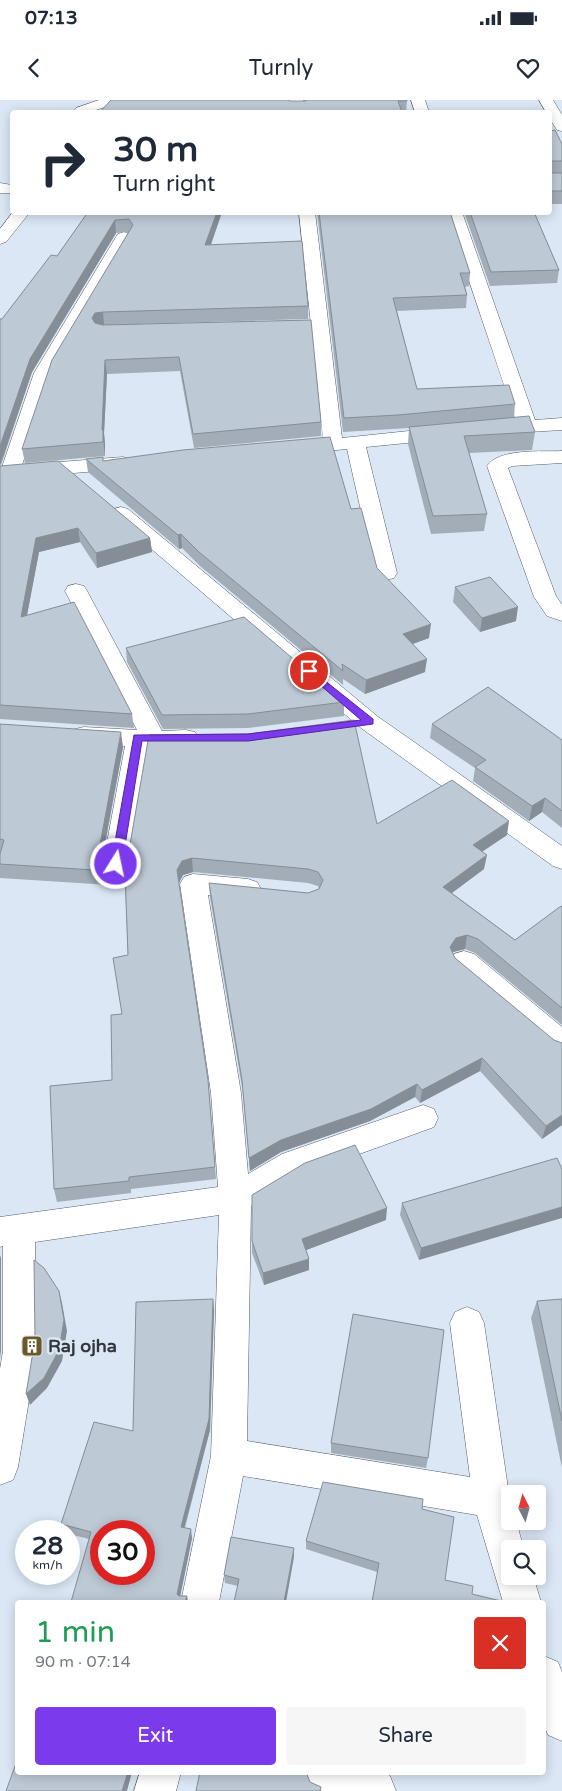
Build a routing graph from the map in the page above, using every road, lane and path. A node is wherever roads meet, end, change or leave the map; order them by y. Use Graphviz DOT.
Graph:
graph roads {
  1 [pos="112,100"];
  2 [pos="80,108"];
  3 [pos="552,110"];
  4 [pos="562,127"];
  5 [pos="20,215"];
  6 [pos="307,215"];
  7 [pos="455,215"];
  8 [pos="124,237"];
  9 [pos="0,239"];
  10 [pos="562,424"];
  11 [pos="527,425"];
  12 [pos="355,442"];
  13 [pos="333,444"];
  14 [pos="274,450"];
  15 [pos="562,457"];
  16 [pos="146,461"];
  17 [pos="67,468"];
  18 [pos="5,473"];
  19 [pos="386,573"];
  20 [pos="76,592"];
  21 [pos="562,614"];
  22 [pos="370,722"];
  23 [pos="342,725"];
  24 [pos="59,733"];
  25 [pos="146,738"];
  26 [pos="210,738"];
  27 [pos="562,859"];
  28 [pos="116,864"];
  29 [pos="270,891"];
  30 [pos="464,962"];
  31 [pos="562,1044"];
  32 [pos="423,1118"];
  33 [pos="235,1199"];
  34 [pos="10,1230"];
  35 [pos="467,1323"];
  36 [pos="229,1456"];
  37 [pos="0,1467"];
  38 [pos="491,1499"];
  39 [pos="503,1540"];
  40 [pos="517,1585"];
  41 [pos="200,1600"];
  42 [pos="521,1600"];
  43 [pos="546,1681"];
  44 [pos="562,1721"];
  45 [pos="160,1775"];
  46 [pos="334,1775"];
  47 [pos="155,1791"];
  48 [pos="375,1791"];
  1 -- 2 [label="street"];
  3 -- 4 [label="street"];
  5 -- 9 [label="street"];
  6 -- 13 [label="street"];
  7 -- 11 [label="street"];
  8 -- 18 [label="street"];
  10 -- 11 [label="street"];
  11 -- 12 [label="street"];
  12 -- 13 [label="street"];
  12 -- 19 [label="street"];
  13 -- 14 [label="street"];
  15 -- 21 [label="street"];
  16 -- 17 [label="street"];
  17 -- 18 [label="street"];
  17 -- 22 [label="street"];
  20 -- 25 [label="street"];
  22 -- 23 [label="street"];
  22 -- 27 [label="street"];
  24 -- 25 [label="street"];
  25 -- 26 [label="street"];
  25 -- 28 [label="street"];
  29 -- 33 [label="street"];
  30 -- 31 [label="street"];
  32 -- 33 [label="street"];
  33 -- 34 [label="street"];
  33 -- 36 [label="street"];
  34 -- 37 [label="street"];
  35 -- 38 [label="street"];
  36 -- 38 [label="street"];
  36 -- 41 [label="street"];
  38 -- 39 [label="street"];
  40 -- 42 [label="street"];
  43 -- 44 [label="street"];
  45 -- 47 [label="street"];
  46 -- 48 [label="street"];
}
